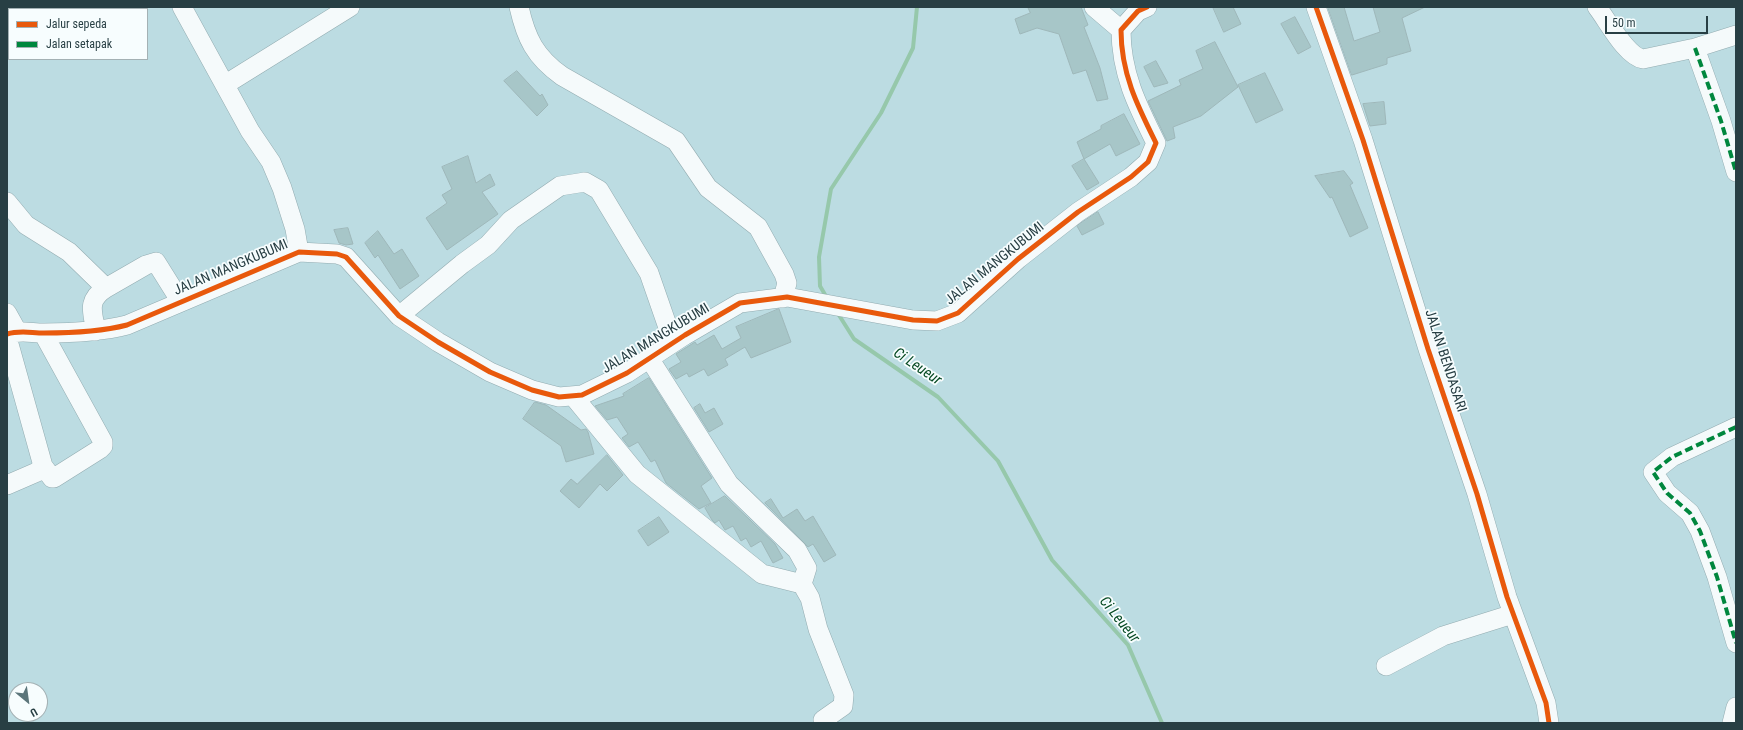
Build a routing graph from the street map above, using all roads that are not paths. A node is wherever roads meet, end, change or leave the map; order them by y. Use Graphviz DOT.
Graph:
graph roads {
  1 [pos="182,7"];
  2 [pos="350,7"];
  3 [pos="519,7"];
  4 [pos="1094,7"];
  5 [pos="1146,7"];
  6 [pos="1316,7"];
  7 [pos="1597,7"];
  8 [pos="1121,30"];
  9 [pos="1736,35"];
  10 [pos="1695,48"];
  11 [pos="226,84"];
  12 [pos="1736,172"];
  13 [pos="7,202"];
  14 [pos="300,252"];
  15 [pos="106,288"];
  16 [pos="785,297"];
  17 [pos="182,302"];
  18 [pos="7,313"];
  19 [pos="399,316"];
  20 [pos="96,330"];
  21 [pos="43,333"];
  22 [pos="10,334"];
  23 [pos="673,342"];
  24 [pos="649,358"];
  25 [pos="573,396"];
  26 [pos="1736,427"];
  27 [pos="42,466"];
  28 [pos="7,485"];
  29 [pos="802,584"];
  30 [pos="1513,614"];
  31 [pos="1736,643"];
  32 [pos="1386,666"];
  33 [pos="1736,707"];
  34 [pos="834,712"];
  35 [pos="1549,723"];
  36 [pos="1732,723"];
  1 -- 11 [label="street"];
  2 -- 11 [label="street"];
  3 -- 16 [label="street"];
  4 -- 8 [label="street"];
  5 -- 8 [label="street"];
  6 -- 30 [label="street, JALAN BENDASARI"];
  7 -- 10 [label="street"];
  8 -- 16 [label="street, JALAN MANGKUBUMI"];
  9 -- 10 [label="street"];
  10 -- 12 [label="street"];
  11 -- 14 [label="street"];
  13 -- 15 [label="street"];
  14 -- 17 [label="street, JALAN MANGKUBUMI"];
  14 -- 19 [label="street, JALAN MANGKUBUMI"];
  15 -- 17 [label="street"];
  15 -- 20 [label="street"];
  16 -- 23 [label="street, JALAN MANGKUBUMI"];
  17 -- 20 [label="street, JALAN MANGKUBUMI"];
  18 -- 22 [label="street"];
  19 -- 23 [label="street"];
  19 -- 25 [label="street, JALAN MANGKUBUMI"];
  20 -- 21 [label="street, JALAN MANGKUBUMI"];
  21 -- 22 [label="street, JALAN MANGKUBUMI"];
  21 -- 27 [label="street"];
  22 -- 27 [label="street"];
  23 -- 24 [label="street, JALAN MANGKUBUMI"];
  24 -- 25 [label="street, JALAN MANGKUBUMI"];
  24 -- 29 [label="street"];
  25 -- 29 [label="street"];
  26 -- 31 [label="street"];
  27 -- 28 [label="street"];
  29 -- 34 [label="street"];
  30 -- 32 [label="street"];
  30 -- 35 [label="street, JALAN BENDASARI"];
  33 -- 36 [label="street"];
}
